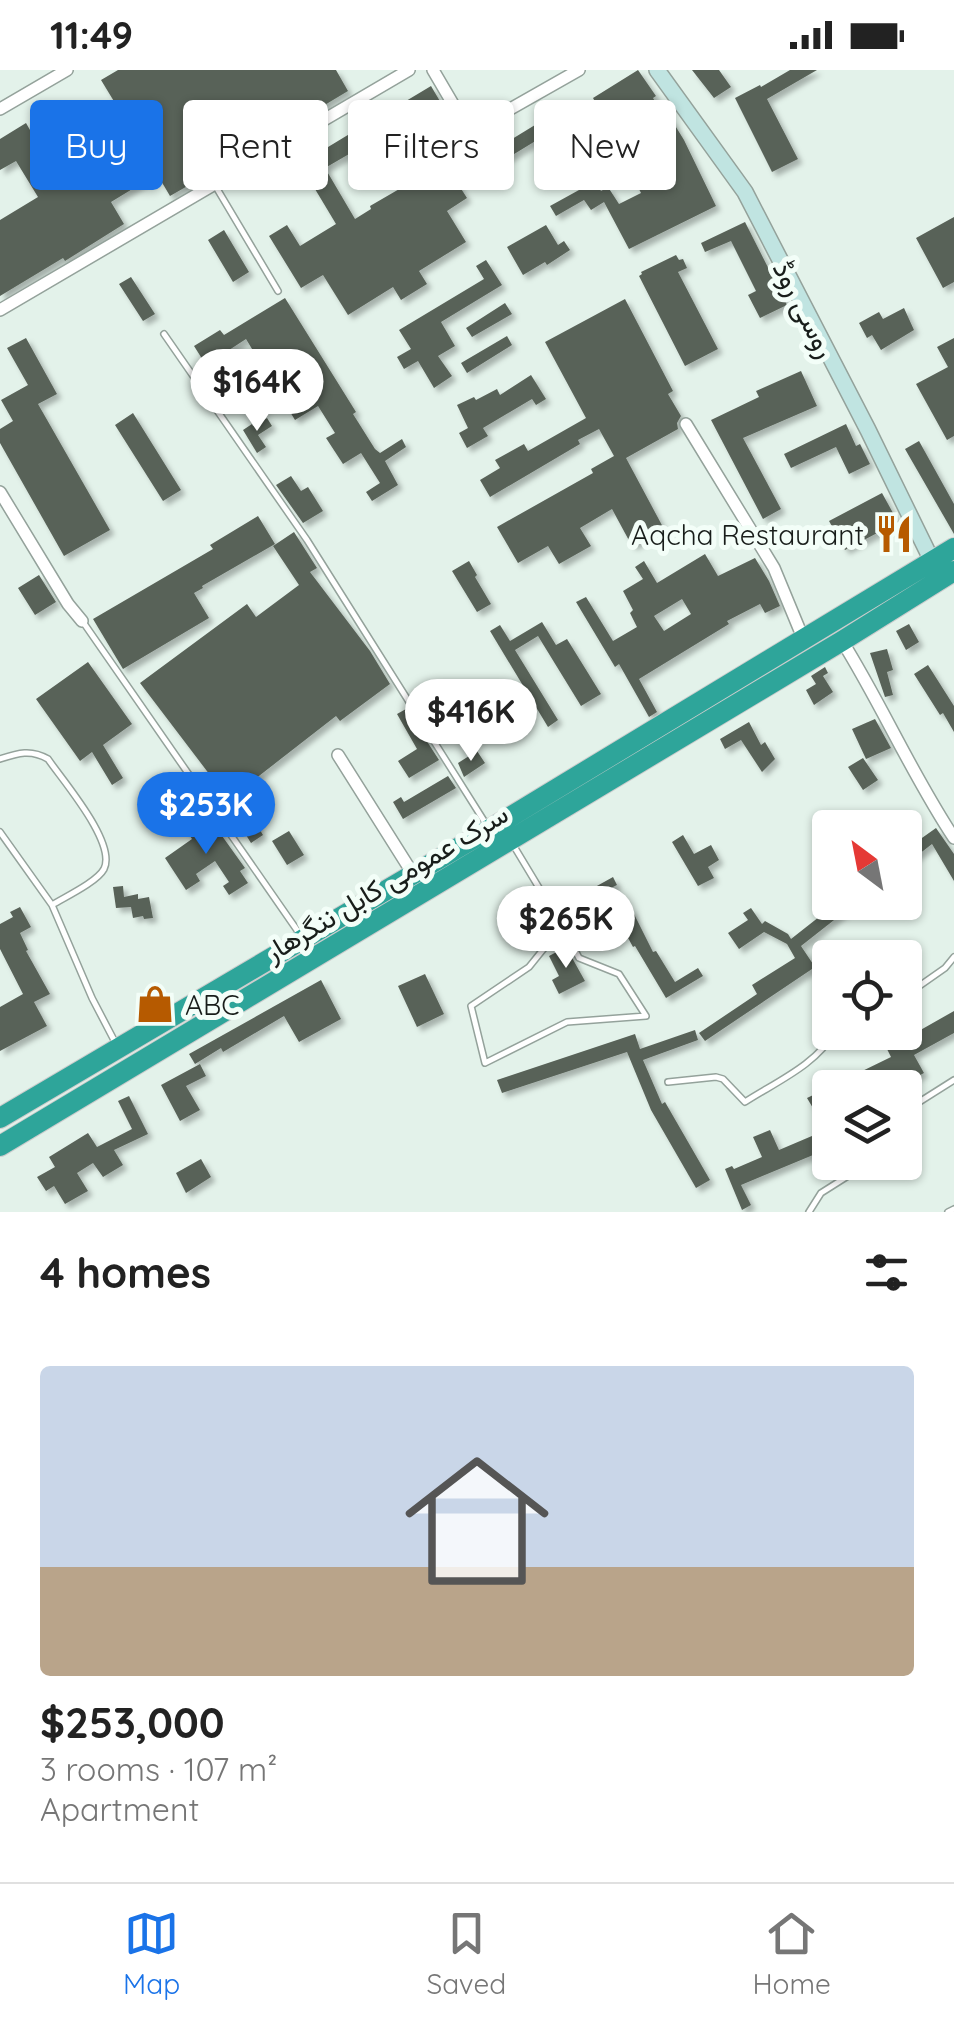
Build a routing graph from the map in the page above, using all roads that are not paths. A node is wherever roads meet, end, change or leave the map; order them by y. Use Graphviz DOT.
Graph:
graph roads {
  1 [pos="67,70"];
  2 [pos="409,70"];
  3 [pos="433,70"];
  4 [pos="579,70"];
  5 [pos="657,70"];
  6 [pos="0,109"];
  7 [pos="328,118"];
  8 [pos="205,190"];
  9 [pos="219,190"];
  10 [pos="278,291"];
  11 [pos="0,310"];
  12 [pos="164,334"];
  13 [pos="686,424"];
  14 [pos="0,492"];
  15 [pos="954,548"];
  16 [pos="932,561"];
  17 [pos="954,571"];
  18 [pos="82,620"];
  19 [pos="803,638"];
  20 [pos="842,641"];
  21 [pos="338,754"];
  22 [pos="0,759"];
  23 [pos="575,790"];
  24 [pos="490,829"];
  25 [pos="0,832"];
  26 [pos="954,838"];
  27 [pos="510,840"];
  28 [pos="413,874"];
  29 [pos="52,905"];
  30 [pos="562,926"];
  31 [pos="304,940"];
  32 [pos="954,957"];
  33 [pos="922,984"];
  34 [pos="118,1049"];
  35 [pos="822,1050"];
  36 [pos="954,1080"];
  37 [pos="668,1082"];
  38 [pos="922,1100"];
  39 [pos="2,1113"];
  40 [pos="9,1141"];
  41 [pos="842,1180"];
  42 [pos="809,1212"];
  1 -- 6 [label="street"];
  2 -- 7 [label="street"];
  3 -- 4 [label="street"];
  5 -- 16 [label="main road, روسی روڈ"];
  8 -- 11 [label="street"];
  9 -- 10 [label="lane"];
  12 -- 24 [label="lane"];
  13 -- 19 [label="street"];
  14 -- 18 [label="street"];
  15 -- 16 [label="highway, سرک عمومی کابل ننگرهار"];
  16 -- 19 [label="highway, سرک عمومی کابل ننگرهار"];
  17 -- 20 [label="highway, سرک عمومی کابل ننگرهار"];
  18 -- 31 [label="lane"];
  19 -- 23 [label="highway, سرک عمومی کابل ننگرهار"];
  20 -- 23 [label="highway, سرک عمومی کابل ننگرهار"];
  20 -- 26 [label="street"];
  21 -- 28 [label="street"];
  22 -- 29 [label="lane"];
  23 -- 24 [label="highway, سرک عمومی کابل ننگرهار"];
  23 -- 27 [label="highway, سرک عمومی کابل ننگرهار"];
  24 -- 28 [label="highway, سرک عمومی کابل ننگرهار"];
  25 -- 29 [label="lane"];
  27 -- 30 [label="lane"];
  27 -- 40 [label="highway, سرک عمومی کابل ننگرهار"];
  28 -- 31 [label="highway, سرک عمومی کابل ننگرهار"];
  29 -- 34 [label="lane"];
  30 -- 30 [label="lane"];
  31 -- 34 [label="highway, سرک عمومی کابل ننگرهار"];
  32 -- 33 [label="lane"];
  34 -- 39 [label="highway, سرک عمومی کابل ننگرهار"];
  35 -- 37 [label="lane"];
  36 -- 38 [label="lane"];
  39 -- 40 [label="street"];
  41 -- 42 [label="lane"];
}
